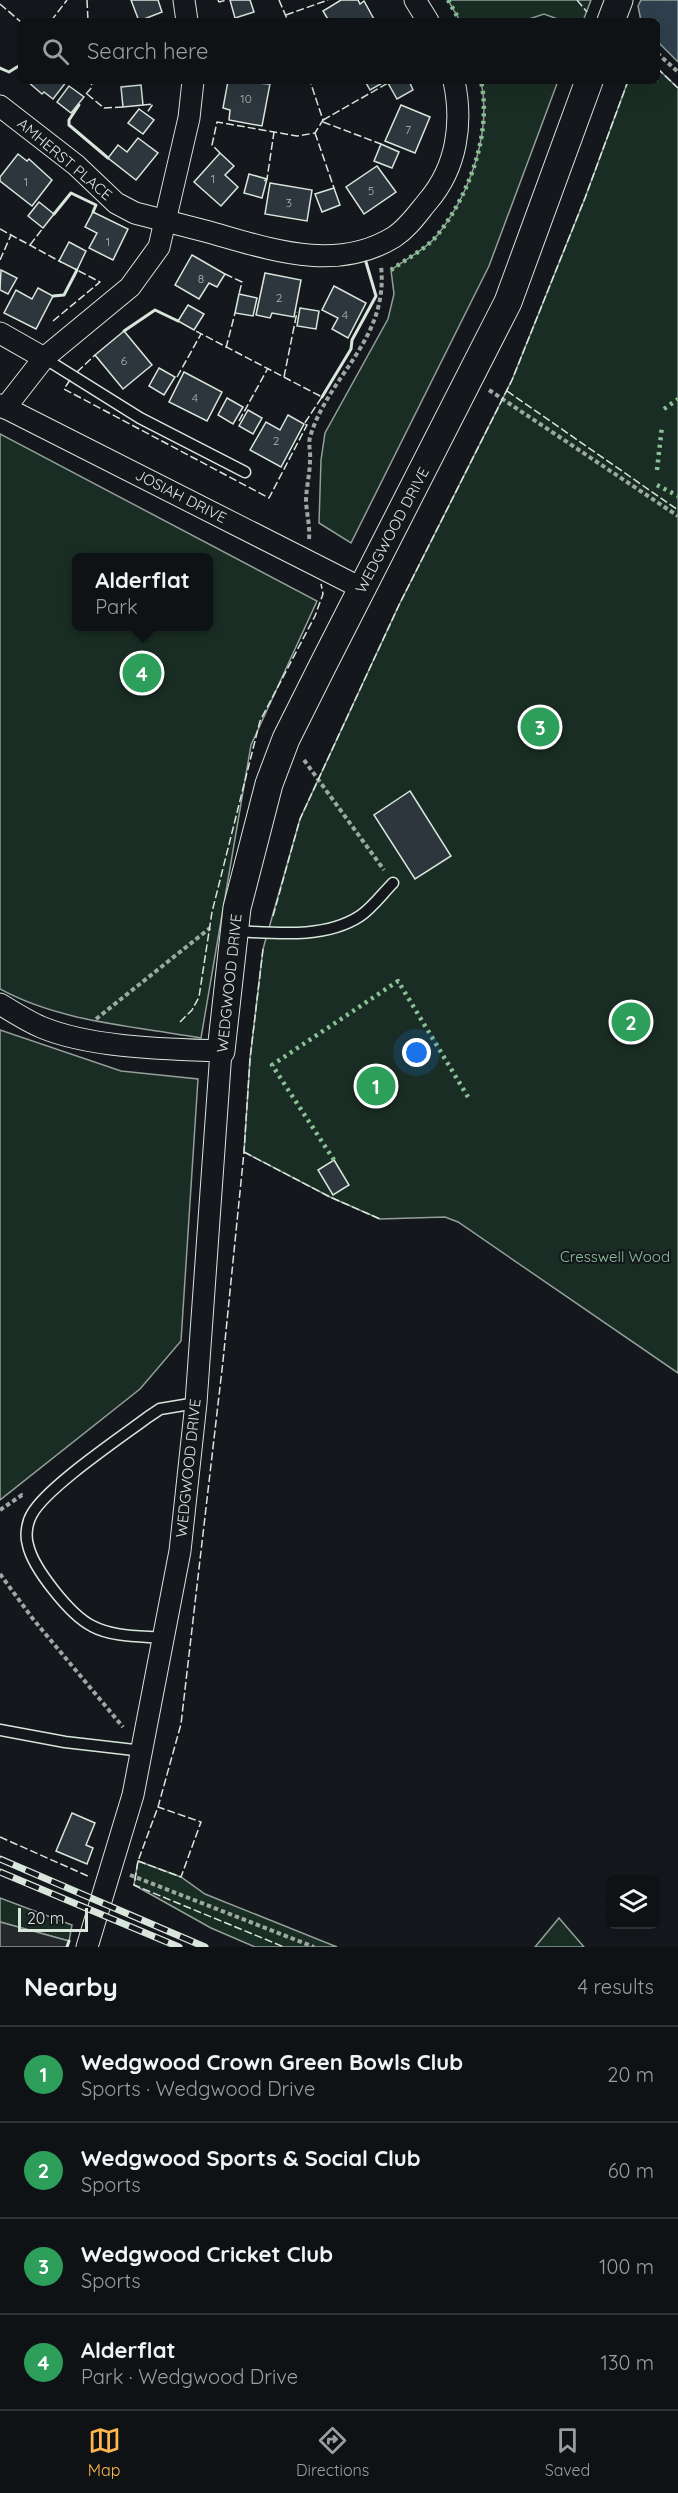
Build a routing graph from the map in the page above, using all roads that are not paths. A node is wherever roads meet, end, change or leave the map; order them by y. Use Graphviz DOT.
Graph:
graph roads {
  1 [pos="184,0"];
  2 [pos="415,0"];
  3 [pos="619,0"];
  4 [pos="187,18"];
  5 [pos="426,18"];
  6 [pos="612,18"];
  7 [pos="193,84"];
  8 [pos="454,84"];
  9 [pos="588,84"];
  10 [pos="0,106"];
  11 [pos="165,221"];
  12 [pos="0,333"];
  13 [pos="44,358"];
  14 [pos="2,406"];
  15 [pos="245,472"];
  16 [pos="361,588"];
  17 [pos="393,883"];
  18 [pos="235,919"];
  19 [pos="0,1004"];
  20 [pos="221,1051"];
  21 [pos="196,1403"];
  22 [pos="164,1638"];
  23 [pos="0,1730"];
  24 [pos="143,1751"];
  25 [pos="87,1947"];
  1 -- 4 [label="street"];
  2 -- 5 [label="street"];
  3 -- 6 [label="street"];
  7 -- 11 [label="street"];
  8 -- 11 [label="street, AMHERST PLACE"];
  9 -- 16 [label="street, WEDGWOOD DRIVE"];
  10 -- 11 [label="street, AMHERST PLACE"];
  11 -- 13 [label="street"];
  12 -- 13 [label="street"];
  13 -- 14 [label="street"];
  13 -- 15 [label="lane"];
  14 -- 16 [label="street, JOSIAH DRIVE"];
  16 -- 18 [label="street, WEDGWOOD DRIVE"];
  17 -- 18 [label="lane"];
  18 -- 20 [label="street, WEDGWOOD DRIVE"];
  19 -- 20 [label="street"];
  20 -- 21 [label="street, WEDGWOOD DRIVE"];
  21 -- 22 [label="street, WEDGWOOD DRIVE"];
  21 -- 22 [label="lane"];
  22 -- 24 [label="street, WEDGWOOD DRIVE"];
  23 -- 24 [label="lane"];
  24 -- 25 [label="street, WEDGWOOD DRIVE"];
}
